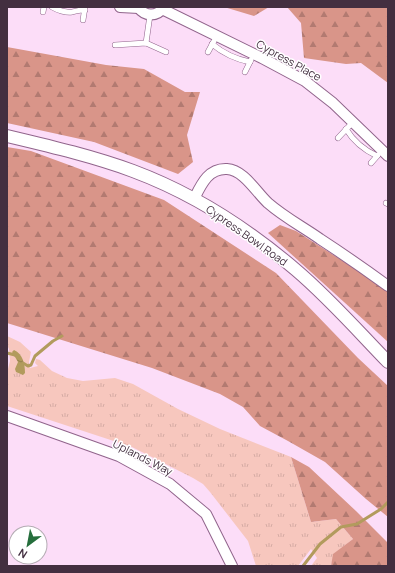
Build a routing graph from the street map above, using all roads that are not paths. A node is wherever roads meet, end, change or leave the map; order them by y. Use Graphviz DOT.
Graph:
graph roads {
  1 [pos="52,7"];
  2 [pos="120,7"];
  3 [pos="85,8"];
  4 [pos="139,8"];
  5 [pos="163,8"];
  6 [pos="150,15"];
  7 [pos="83,20"];
  8 [pos="214,40"];
  9 [pos="146,43"];
  10 [pos="115,45"];
  11 [pos="166,52"];
  12 [pos="208,52"];
  13 [pos="252,58"];
  14 [pos="245,72"];
  15 [pos="349,126"];
  16 [pos="7,136"];
  17 [pos="338,138"];
  18 [pos="383,154"];
  19 [pos="371,163"];
  20 [pos="194,200"];
  21 [pos="388,286"];
  22 [pos="388,362"];
  23 [pos="7,416"];
  24 [pos="232,566"];
  1 -- 3 [label="lane"];
  2 -- 4 [label="street"];
  3 -- 7 [label="lane"];
  4 -- 6 [label="street"];
  5 -- 6 [label="street, Cypress Place"];
  5 -- 8 [label="street, Cypress Place"];
  6 -- 9 [label="lane"];
  8 -- 12 [label="lane"];
  8 -- 13 [label="street, Cypress Place"];
  9 -- 10 [label="lane"];
  9 -- 11 [label="lane"];
  13 -- 14 [label="lane"];
  13 -- 15 [label="street, Cypress Place"];
  15 -- 17 [label="lane"];
  15 -- 18 [label="street, Cypress Place"];
  16 -- 20 [label="street, Cypress Bowl Road"];
  18 -- 19 [label="lane"];
  20 -- 21 [label="street"];
  20 -- 22 [label="street, Cypress Bowl Road"];
  23 -- 24 [label="street, Uplands Way"];
}
